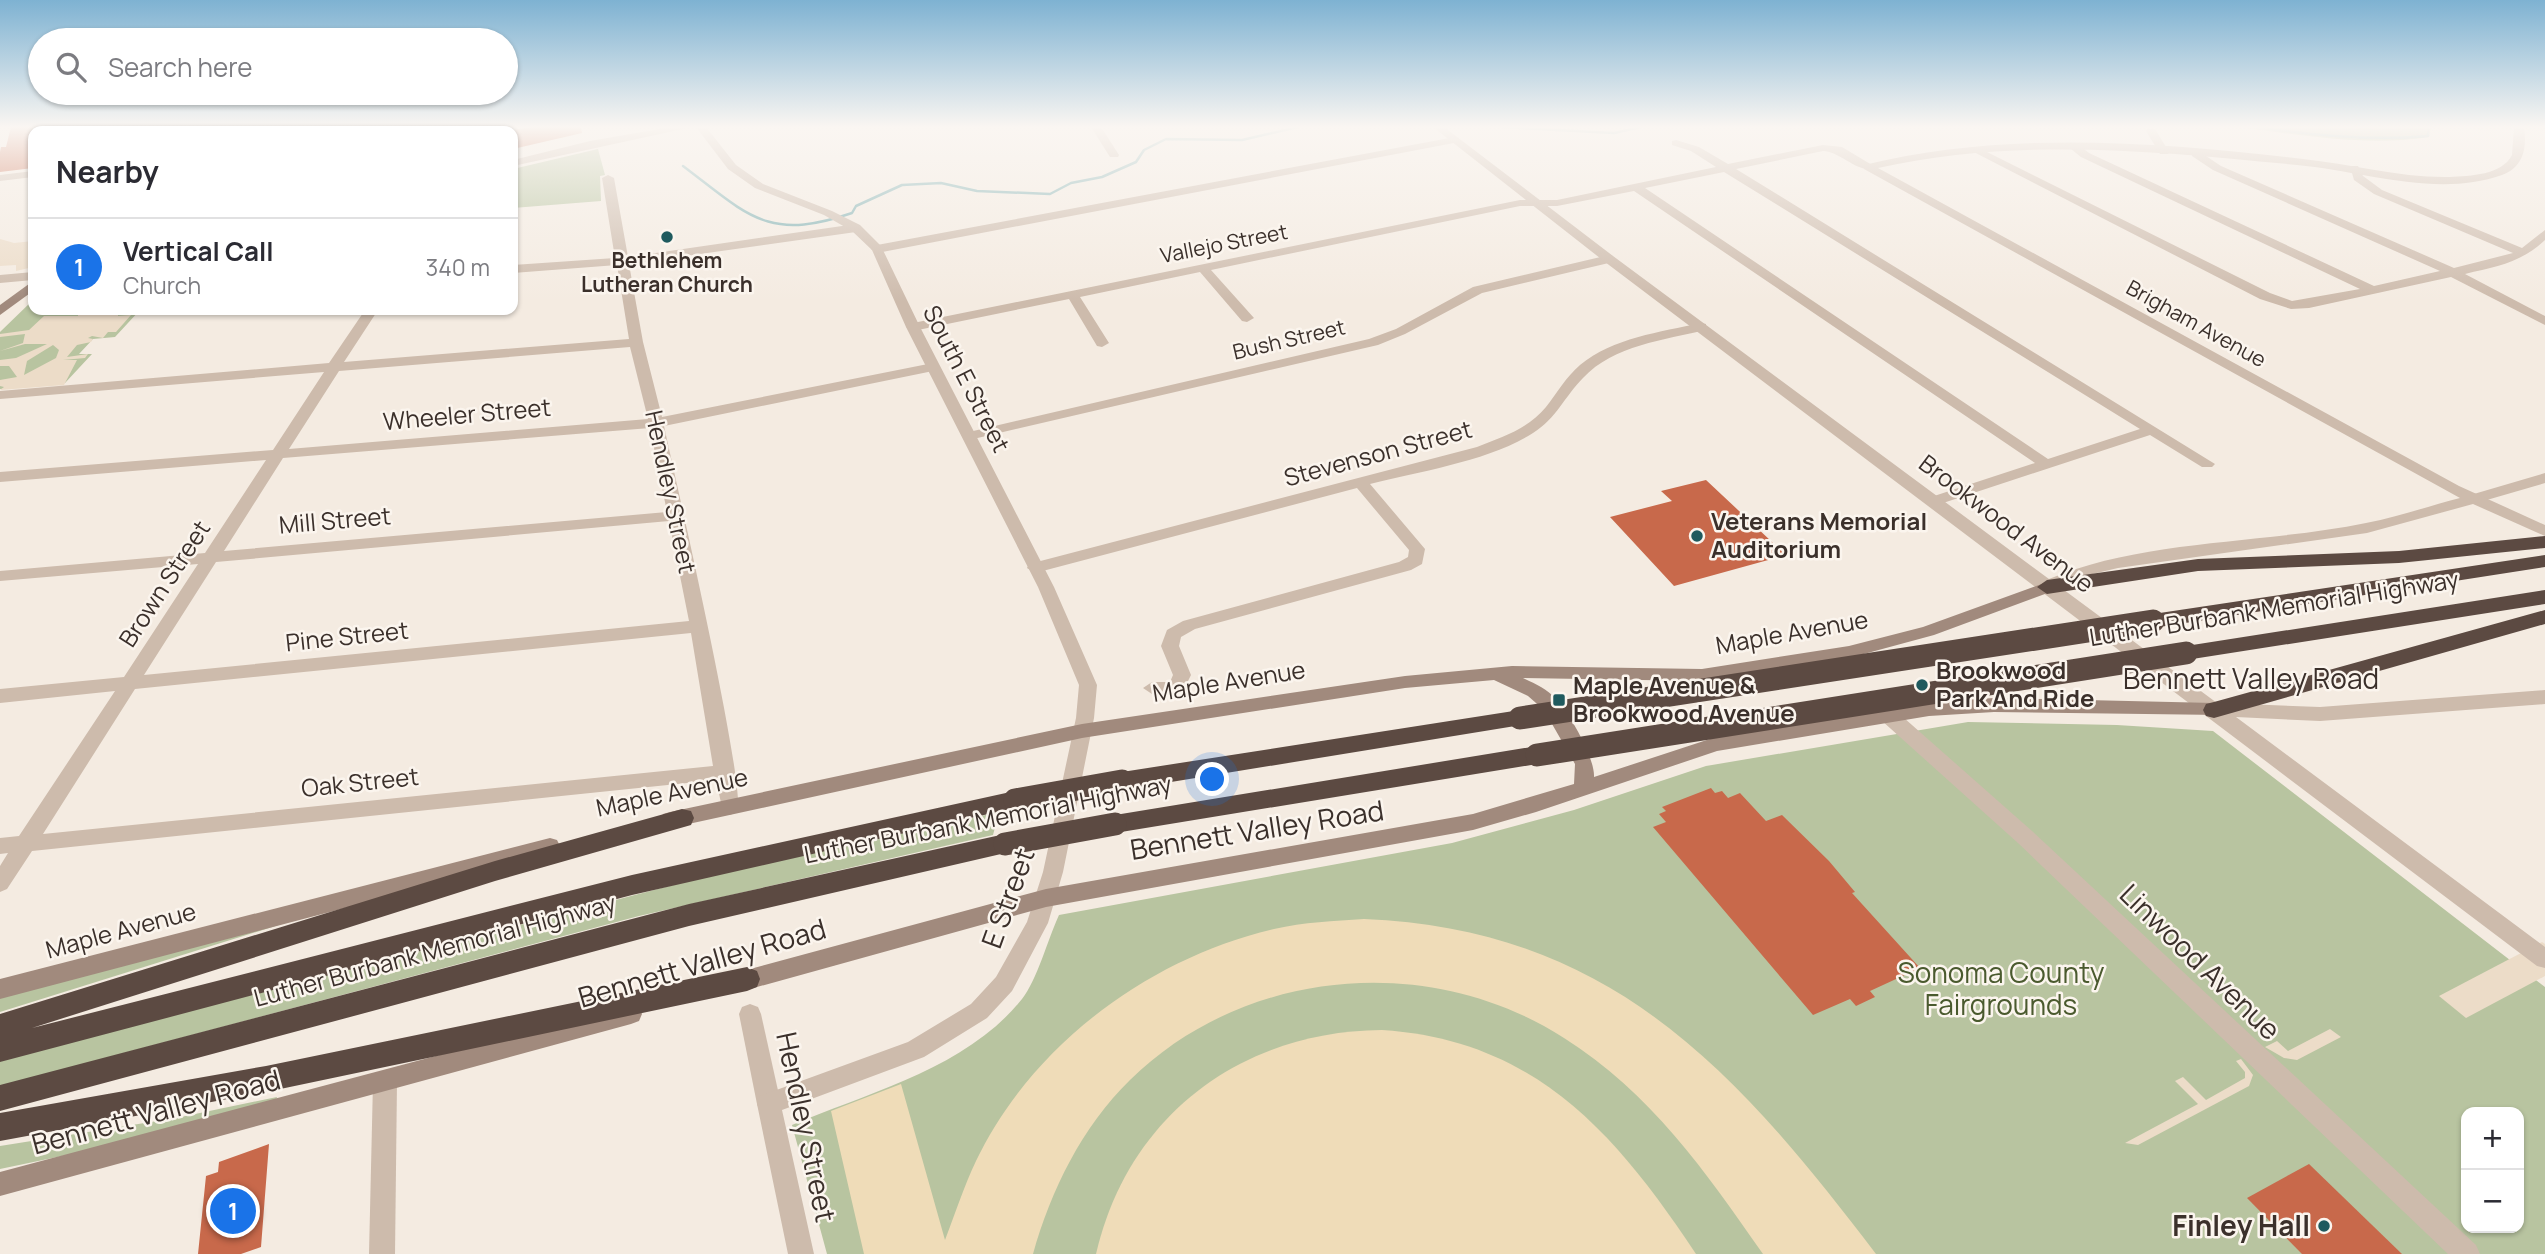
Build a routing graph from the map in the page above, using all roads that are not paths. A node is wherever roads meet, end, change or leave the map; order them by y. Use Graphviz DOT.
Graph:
graph roads {
  1 [pos="609,186"];
  2 [pos="758,186"];
  3 [pos="1214,186"];
  4 [pos="1516,186"];
  5 [pos="1643,186"];
  6 [pos="1754,186"];
  7 [pos="1902,186"];
  8 [pos="2046,186"];
  9 [pos="2150,186"];
  10 [pos="2257,186"];
  11 [pos="2369,186"];
  12 [pos="1636,187"];
  13 [pos="1539,203"];
  14 [pos="850,225"];
  15 [pos="2545,234"];
  16 [pos="877,249"];
  17 [pos="2524,253"];
  18 [pos="1609,258"];
  19 [pos="622,261"];
  20 [pos="518,268"];
  21 [pos="1203,268"];
  22 [pos="2454,273"];
  23 [pos="28,276"];
  24 [pos="0,279"];
  25 [pos="28,289"];
  26 [pos="2372,290"];
  27 [pos="1072,294"];
  28 [pos="0,311"];
  29 [pos="368,315"];
  30 [pos="1247,318"];
  31 [pos="2545,321"];
  32 [pos="913,327"];
  33 [pos="1701,327"];
  34 [pos="636,342"];
  35 [pos="1102,343"];
  36 [pos="933,367"];
  37 [pos="333,368"];
  38 [pos="0,395"];
  39 [pos="656,423"];
  40 [pos="2152,430"];
  41 [pos="969,436"];
  42 [pos="277,454"];
  43 [pos="2046,464"];
  44 [pos="2207,464"];
  45 [pos="0,477"];
  46 [pos="2545,478"];
  47 [pos="1361,483"];
  48 [pos="2473,499"];
  49 [pos="1934,500"];
  50 [pos="675,516"];
  51 [pos="2540,539"];
  52 [pos="212,556"];
  53 [pos="2545,561"];
  54 [pos="1035,568"];
  55 [pos="0,576"];
  56 [pos="2047,587"];
  57 [pos="2545,597"];
  58 [pos="2545,617"];
  59 [pos="699,626"];
  60 [pos="1493,673"];
  61 [pos="130,684"];
  62 [pos="1152,688"];
  63 [pos="0,696"];
  64 [pos="2545,697"];
  65 [pos="2214,710"];
  66 [pos="1888,715"];
  67 [pos="1082,732"];
  68 [pos="725,772"];
  69 [pos="1584,788"];
  70 [pos="730,807"];
  71 [pos="682,818"];
  72 [pos="25,843"];
  73 [pos="0,846"];
  74 [pos="0,883"];
  75 [pos="1046,898"];
  76 [pos="2545,959"];
  77 [pos="747,979"];
  78 [pos="0,989"];
  79 [pos="750,1014"];
  80 [pos="0,1026"];
  81 [pos="0,1049"];
  82 [pos="385,1082"];
  83 [pos="0,1098"];
  84 [pos="769,1104"];
  85 [pos="0,1127"];
  86 [pos="0,1184"];
  87 [pos="382,1254"];
  88 [pos="801,1254"];
  89 [pos="2468,1254"];
  1 -- 19 [label="street, Hendley Street"];
  2 -- 14 [label="street, South E Street"];
  3 -- 16 [label="street"];
  4 -- 13 [label="street, Brookwood Avenue"];
  5 -- 12 [label="street, Vallejo Street"];
  6 -- 40 [label="street"];
  7 -- 48 [label="street, Brigham Avenue"];
  8 -- 26 [label="street"];
  9 -- 26 [label="street"];
  10 -- 22 [label="street"];
  11 -- 17 [label="street"];
  12 -- 13 [label="street, Vallejo Street"];
  12 -- 43 [label="street"];
  13 -- 18 [label="street, Brookwood Avenue"];
  13 -- 21 [label="street, Vallejo Street"];
  14 -- 16 [label="street, South E Street"];
  14 -- 19 [label="street"];
  15 -- 17 [label="street"];
  16 -- 32 [label="street, South E Street"];
  17 -- 22 [label="street"];
  18 -- 33 [label="street, Brookwood Avenue"];
  18 -- 41 [label="street, Bush Street"];
  19 -- 20 [label="street"];
  19 -- 34 [label="street, Hendley Street"];
  21 -- 27 [label="street, Vallejo Street"];
  21 -- 30 [label="street"];
  22 -- 26 [label="street"];
  22 -- 31 [label="street"];
  23 -- 24 [label="street"];
  25 -- 28 [label="main road"];
  27 -- 32 [label="street, Vallejo Street"];
  27 -- 35 [label="street"];
  29 -- 37 [label="street, Brown Street"];
  32 -- 36 [label="street, South E Street"];
  33 -- 47 [label="street, Stevenson Street"];
  33 -- 49 [label="street, Brookwood Avenue"];
  34 -- 37 [label="street"];
  34 -- 39 [label="street, Hendley Street"];
  36 -- 39 [label="street, Wheeler Street"];
  36 -- 41 [label="street, South E Street"];
  37 -- 38 [label="street"];
  37 -- 42 [label="street, Brown Street"];
  39 -- 42 [label="street, Wheeler Street"];
  39 -- 50 [label="street, Hendley Street"];
  40 -- 43 [label="street"];
  40 -- 44 [label="street"];
  41 -- 54 [label="street, South E Street"];
  42 -- 45 [label="street, Wheeler Street"];
  42 -- 52 [label="street, Brown Street"];
  43 -- 49 [label="street"];
  46 -- 48 [label="street, Maple Avenue"];
  47 -- 54 [label="street, Stevenson Street"];
  47 -- 62 [label="street"];
  48 -- 51 [label="street, Brigham Avenue"];
  48 -- 56 [label="street, Maple Avenue"];
  49 -- 56 [label="street, Brookwood Avenue"];
  50 -- 52 [label="street, Mill Street"];
  50 -- 59 [label="street, Hendley Street"];
  51 -- 56 [label="highway"];
  52 -- 55 [label="street, Mill Street"];
  52 -- 61 [label="street, Brown Street"];
  53 -- 81 [label="highway, Luther Burbank Memorial Highway, bridge"];
  54 -- 67 [label="street, South E Street"];
  56 -- 60 [label="main road, Maple Avenue"];
  56 -- 65 [label="street, Brookwood Avenue"];
  57 -- 83 [label="highway, Luther Burbank Memorial Highway, bridge"];
  58 -- 65 [label="highway"];
  59 -- 61 [label="street, Pine Street"];
  59 -- 68 [label="street, Hendley Street"];
  60 -- 67 [label="main road, Maple Avenue"];
  60 -- 69 [label="main road"];
  61 -- 63 [label="street, Pine Street"];
  61 -- 72 [label="street, Brown Street"];
  64 -- 65 [label="street, Bennett Valley Road"];
  65 -- 66 [label="main road, Bennett Valley Road"];
  65 -- 76 [label="street, Brookwood Avenue"];
  66 -- 69 [label="main road, Bennett Valley Road"];
  66 -- 89 [label="street, Linwood Avenue"];
  67 -- 70 [label="main road, Maple Avenue"];
  67 -- 75 [label="street, E Street"];
  68 -- 70 [label="street, Hendley Street"];
  68 -- 72 [label="street, Oak Street"];
  69 -- 75 [label="main road, Bennett Valley Road"];
  70 -- 71 [label="main road, Maple Avenue"];
  71 -- 78 [label="main road, Maple Avenue"];
  71 -- 80 [label="highway"];
  72 -- 73 [label="street, Oak Street"];
  72 -- 74 [label="street, Brown Street"];
  75 -- 77 [label="main road, Bennett Valley Road"];
  75 -- 84 [label="street, E Street"];
  77 -- 82 [label="main road, Bennett Valley Road"];
  77 -- 85 [label="highway"];
  79 -- 84 [label="street, Hendley Street"];
  82 -- 86 [label="main road, Bennett Valley Road"];
  82 -- 87 [label="street"];
  84 -- 88 [label="street, Hendley Street"];
}
